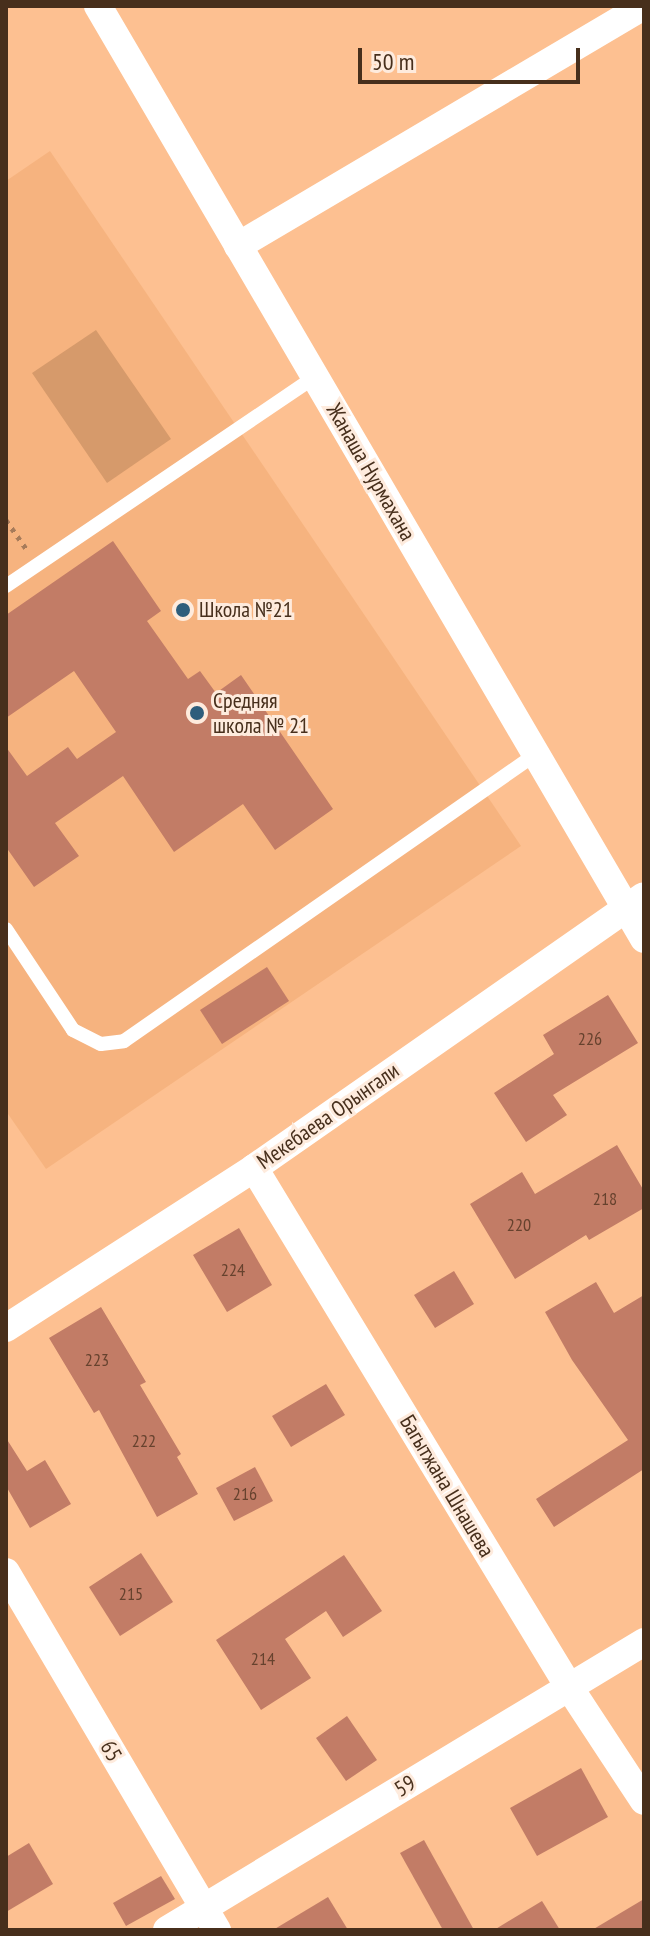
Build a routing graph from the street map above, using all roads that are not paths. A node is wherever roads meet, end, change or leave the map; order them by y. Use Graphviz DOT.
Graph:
graph roads {
  1 [pos="98,6"];
  2 [pos="644,6"];
  3 [pos="238,246"];
  4 [pos="315,377"];
  5 [pos="6,586"];
  6 [pos="536,754"];
  7 [pos="635,902"];
  8 [pos="6,929"];
  9 [pos="644,939"];
  10 [pos="254,1168"];
  11 [pos="6,1328"];
  12 [pos="6,1572"];
  13 [pos="644,1642"];
  14 [pos="569,1687"];
  15 [pos="644,1801"];
  16 [pos="211,1919"];
  17 [pos="167,1930"];
  1 -- 3 [label="street, Жанаша Нурмахана"];
  2 -- 3 [label="street"];
  3 -- 4 [label="street, Жанаша Нурмахана"];
  4 -- 5 [label="lane"];
  4 -- 6 [label="street, Жанаша Нурмахана"];
  6 -- 7 [label="street, Жанаша Нурмахана"];
  6 -- 8 [label="lane"];
  7 -- 9 [label="street, Жанаша Нурмахана"];
  7 -- 10 [label="street, Мекебаева Орынгали"];
  10 -- 11 [label="street, Мекебаева Орынгали"];
  10 -- 14 [label="street, Багытжана Шнашева"];
  12 -- 16 [label="street, 65"];
  13 -- 14 [label="street, 59"];
  14 -- 15 [label="street, Багытжана Шнашева"];
  14 -- 16 [label="street, 59"];
  16 -- 17 [label="street, 59"];
}
